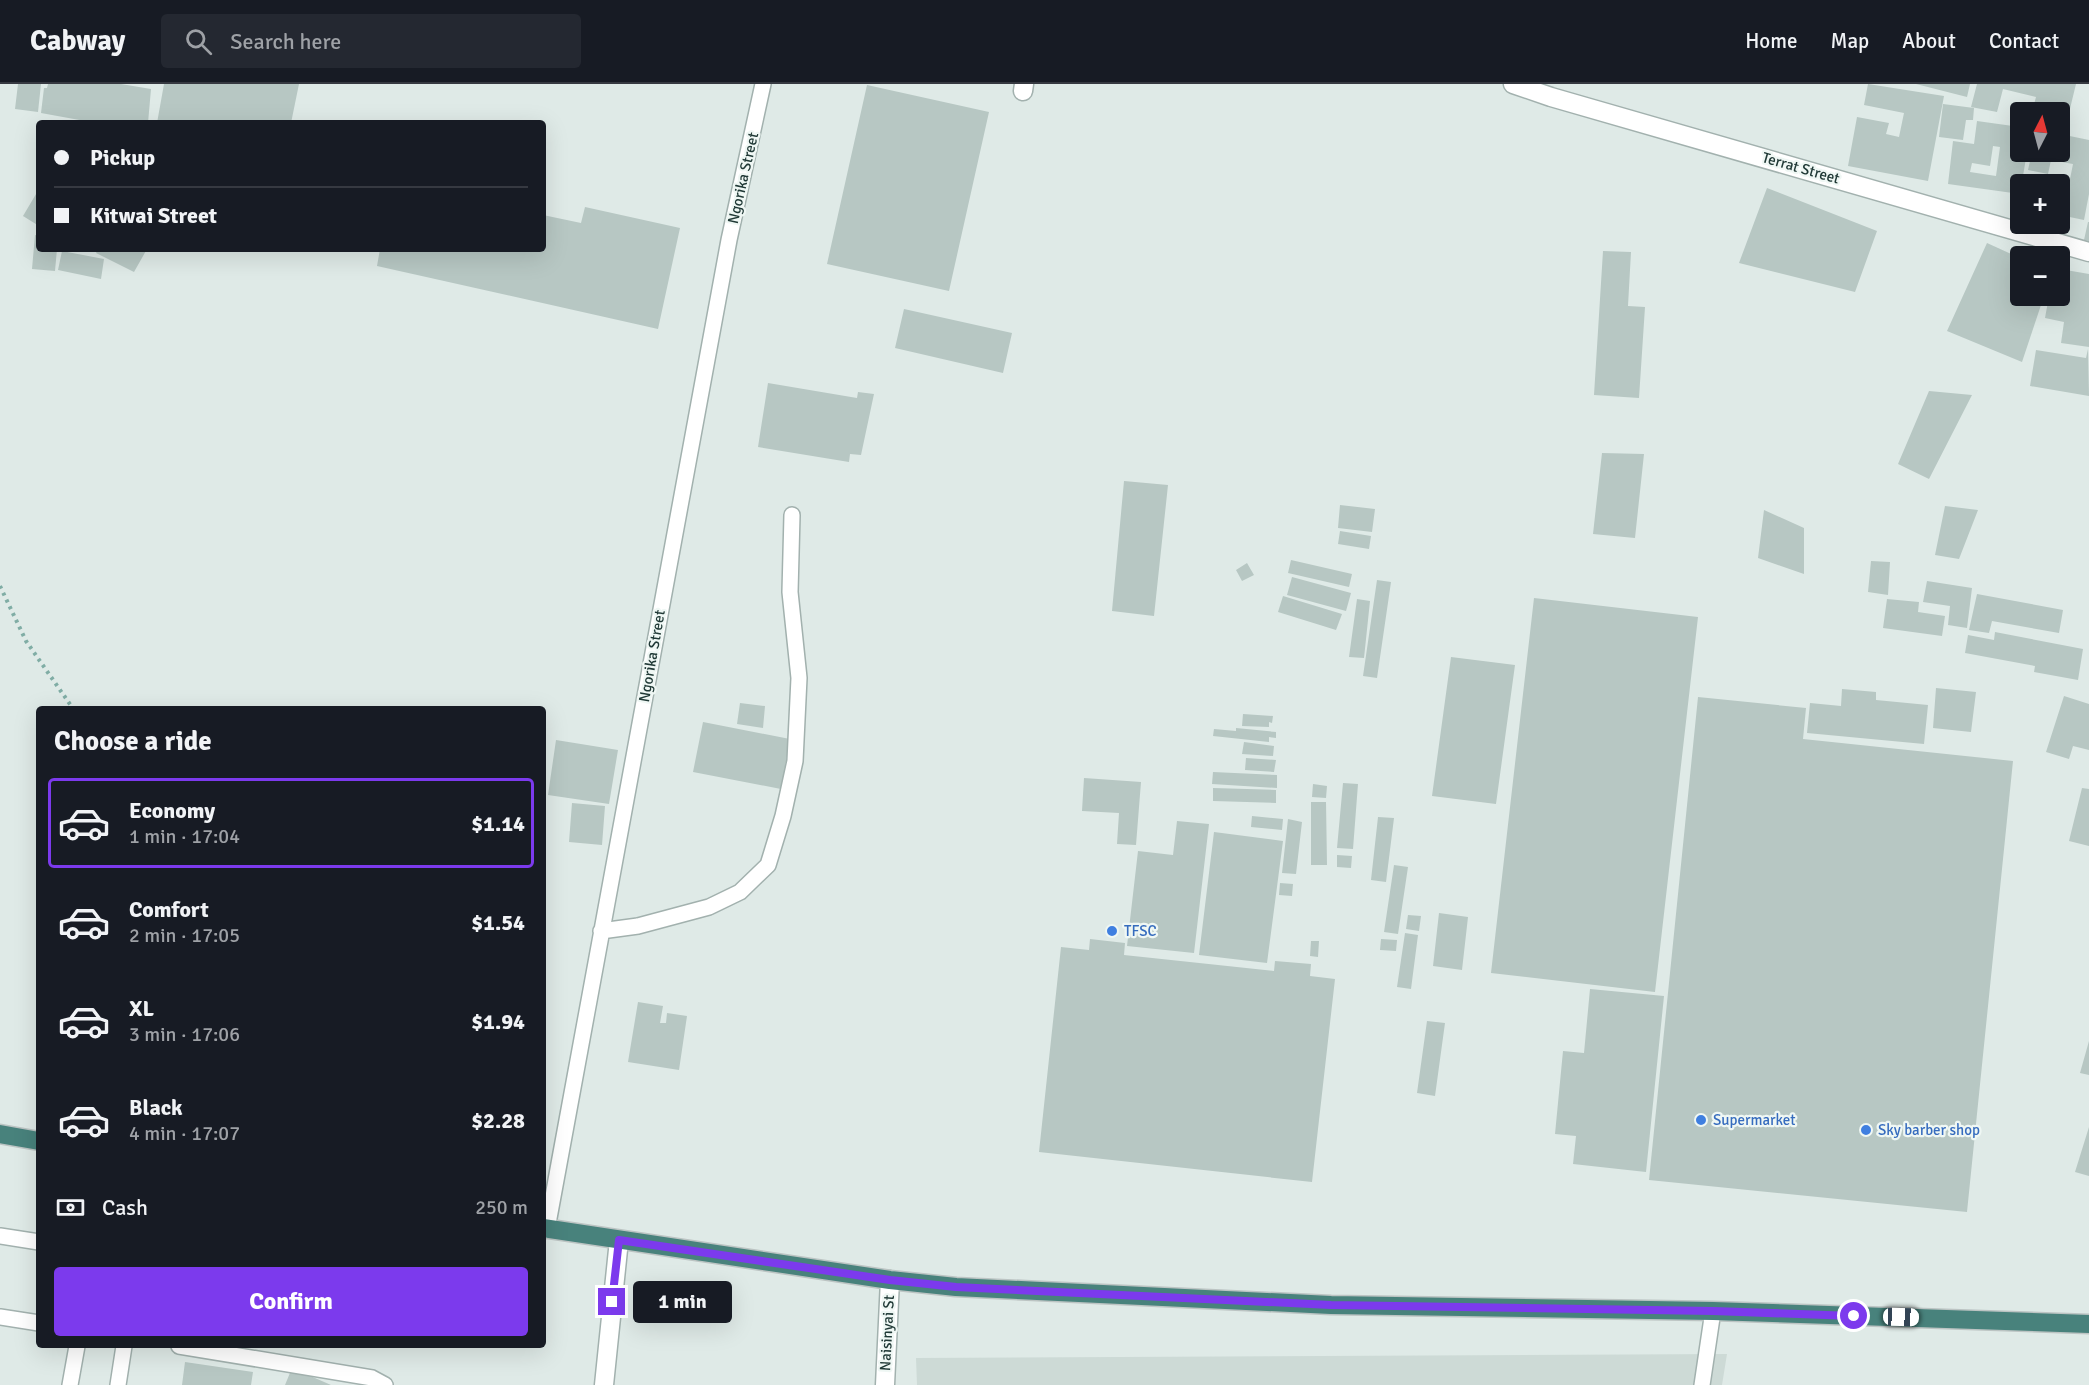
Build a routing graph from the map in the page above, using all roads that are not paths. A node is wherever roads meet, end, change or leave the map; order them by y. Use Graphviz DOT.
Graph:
graph roads {
  1 [pos="763,84"];
  2 [pos="1513,84"];
  3 [pos="1553,91"];
  4 [pos="2089,252"];
  5 [pos="792,515"];
  6 [pos="601,932"];
  7 [pos="0,1134"];
  8 [pos="36,1140"];
  9 [pos="546,1219"];
  10 [pos="546,1229"];
  11 [pos="0,1236"];
  12 [pos="619,1240"];
  13 [pos="36,1242"];
  14 [pos="890,1280"];
  15 [pos="1713,1311"];
  16 [pos="0,1317"];
  17 [pos="36,1323"];
  18 [pos="2089,1324"];
  19 [pos="76,1348"];
  20 [pos="124,1348"];
  21 [pos="191,1348"];
  22 [pos="70,1385"];
  23 [pos="118,1385"];
  24 [pos="386,1385"];
  25 [pos="604,1385"];
  26 [pos="885,1385"];
  27 [pos="1702,1385"];
  1 -- 6 [label="lane, Ngorika Street"];
  2 -- 3 [label="street, Terrat Street"];
  3 -- 4 [label="street, Terrat Street"];
  5 -- 6 [label="lane"];
  6 -- 9 [label="lane, Ngorika Street"];
  7 -- 8 [label="highway"];
  10 -- 12 [label="highway"];
  11 -- 13 [label="lane"];
  12 -- 14 [label="highway"];
  12 -- 25 [label="street"];
  14 -- 15 [label="highway"];
  14 -- 26 [label="street, Naisinyai St"];
  15 -- 18 [label="highway"];
  15 -- 27 [label="lane"];
  16 -- 17 [label="lane"];
  19 -- 22 [label="lane"];
  20 -- 23 [label="lane"];
  21 -- 24 [label="lane"];
}
